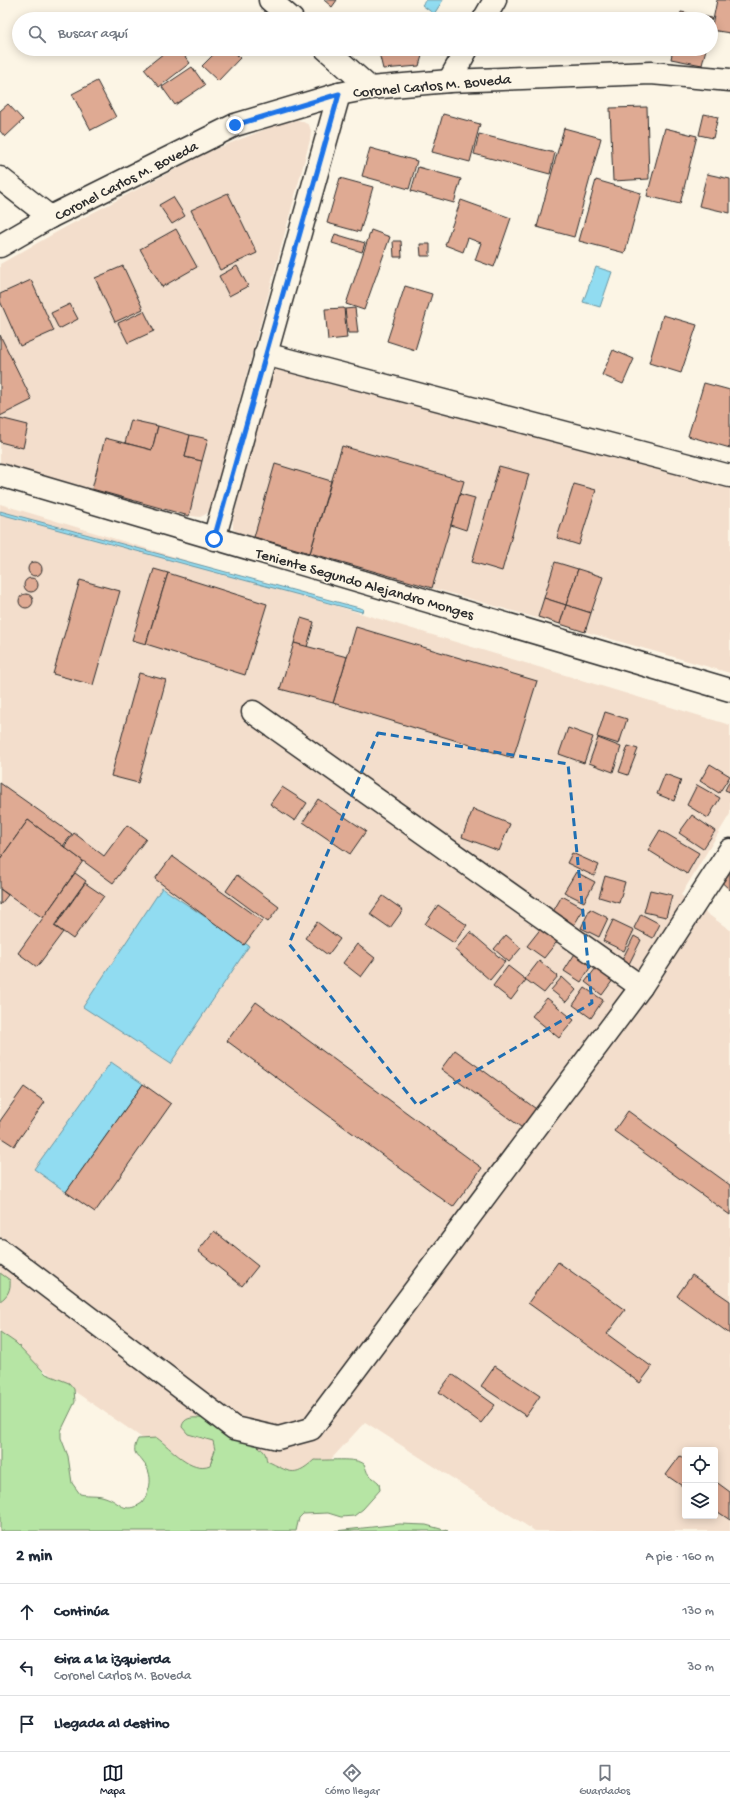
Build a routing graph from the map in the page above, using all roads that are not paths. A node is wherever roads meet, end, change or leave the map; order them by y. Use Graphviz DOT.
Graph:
graph roads {
  1 [pos="270,0"];
  2 [pos="495,0"];
  3 [pos="284,12"];
  4 [pos="488,12"];
  5 [pos="334,56"];
  6 [pos="463,56"];
  7 [pos="730,80"];
  8 [pos="449,81"];
  9 [pos="370,88"];
  10 [pos="339,94"];
  11 [pos="0,178"];
  12 [pos="50,217"];
  13 [pos="0,246"];
  14 [pos="265,354"];
  15 [pos="0,476"];
  16 [pos="730,476"];
  17 [pos="214,539"];
  18 [pos="730,690"];
  19 [pos="253,712"];
  20 [pos="730,850"];
  21 [pos="641,987"];
  22 [pos="0,1250"];
  1 -- 3 [label="street"];
  2 -- 4 [label="street"];
  5 -- 9 [label="street"];
  6 -- 8 [label="street"];
  7 -- 8 [label="street, Coronel Carlos M. Boveda"];
  8 -- 9 [label="street, Coronel Carlos M. Boveda"];
  9 -- 10 [label="street, Coronel Carlos M. Boveda"];
  10 -- 12 [label="street, Coronel Carlos M. Boveda"];
  10 -- 14 [label="street"];
  11 -- 12 [label="street"];
  12 -- 13 [label="street, Coronel Carlos M. Boveda"];
  14 -- 16 [label="street"];
  14 -- 17 [label="street"];
  15 -- 17 [label="street, Teniente Segundo Alejandro Monges"];
  17 -- 18 [label="street, Teniente Segundo Alejandro Monges"];
  19 -- 21 [label="street"];
  20 -- 21 [label="street"];
  21 -- 22 [label="street"];
}
